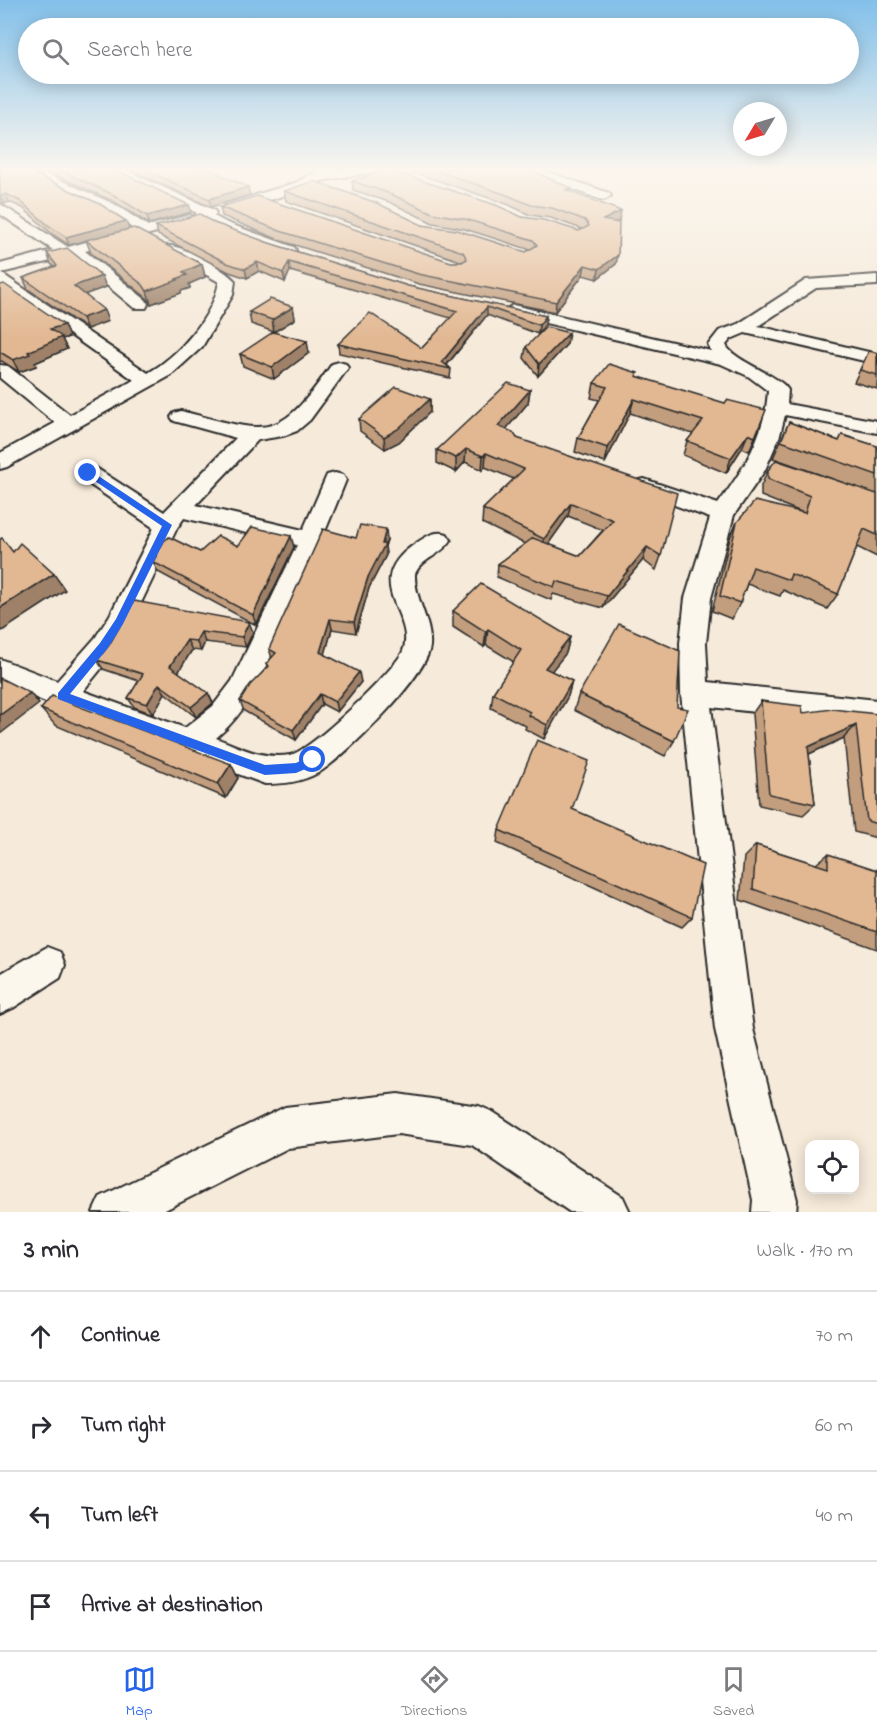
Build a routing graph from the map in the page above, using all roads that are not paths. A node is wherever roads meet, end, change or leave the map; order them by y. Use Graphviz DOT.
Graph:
graph roads {
  1 [pos="27,225"];
  2 [pos="133,225"];
  3 [pos="169,225"];
  4 [pos="220,225"];
  5 [pos="143,232"];
  6 [pos="71,252"];
  7 [pos="306,255"];
  8 [pos="0,270"];
  9 [pos="0,278"];
  10 [pos="874,282"];
  11 [pos="140,304"];
  12 [pos="497,306"];
  13 [pos="744,328"];
  14 [pos="877,359"];
  15 [pos="727,360"];
  16 [pos="339,368"];
  17 [pos="1,370"];
  18 [pos="147,381"];
  19 [pos="777,408"];
  20 [pos="181,417"];
  21 [pos="68,424"];
  22 [pos="877,427"];
  23 [pos="251,435"];
  24 [pos="0,462"];
  25 [pos="88,473"];
  26 [pos="623,479"];
  27 [pos="335,480"];
  28 [pos="723,513"];
  29 [pos="173,517"];
  30 [pos="311,540"];
  31 [pos="439,540"];
  32 [pos="0,670"];
  33 [pos="695,693"];
  34 [pos="62,696"];
  35 [pos="877,713"];
  36 [pos="188,743"];
  37 [pos="47,965"];
  38 [pos="0,995"];
  39 [pos="115,1212"];
  40 [pos="608,1212"];
  41 [pos="774,1212"];
  1 -- 6 [label="street"];
  2 -- 5 [label="street"];
  3 -- 5 [label="street"];
  4 -- 7 [label="street"];
  5 -- 6 [label="street"];
  5 -- 18 [label="street"];
  6 -- 8 [label="street"];
  6 -- 11 [label="street"];
  9 -- 18 [label="street"];
  10 -- 13 [label="street"];
  12 -- 15 [label="street"];
  13 -- 14 [label="street"];
  13 -- 15 [label="street"];
  15 -- 19 [label="street"];
  16 -- 23 [label="street"];
  17 -- 21 [label="street"];
  18 -- 21 [label="street"];
  19 -- 22 [label="street"];
  19 -- 28 [label="street"];
  20 -- 23 [label="street"];
  21 -- 24 [label="street"];
  23 -- 29 [label="street"];
  25 -- 29 [label="street"];
  26 -- 28 [label="street"];
  27 -- 30 [label="street"];
  28 -- 33 [label="street"];
  29 -- 30 [label="street"];
  29 -- 34 [label="street"];
  30 -- 36 [label="street"];
  31 -- 36 [label="street"];
  32 -- 34 [label="street"];
  33 -- 35 [label="street"];
  33 -- 41 [label="street"];
  34 -- 36 [label="street"];
  37 -- 38 [label="street"];
  39 -- 40 [label="street"];
}
